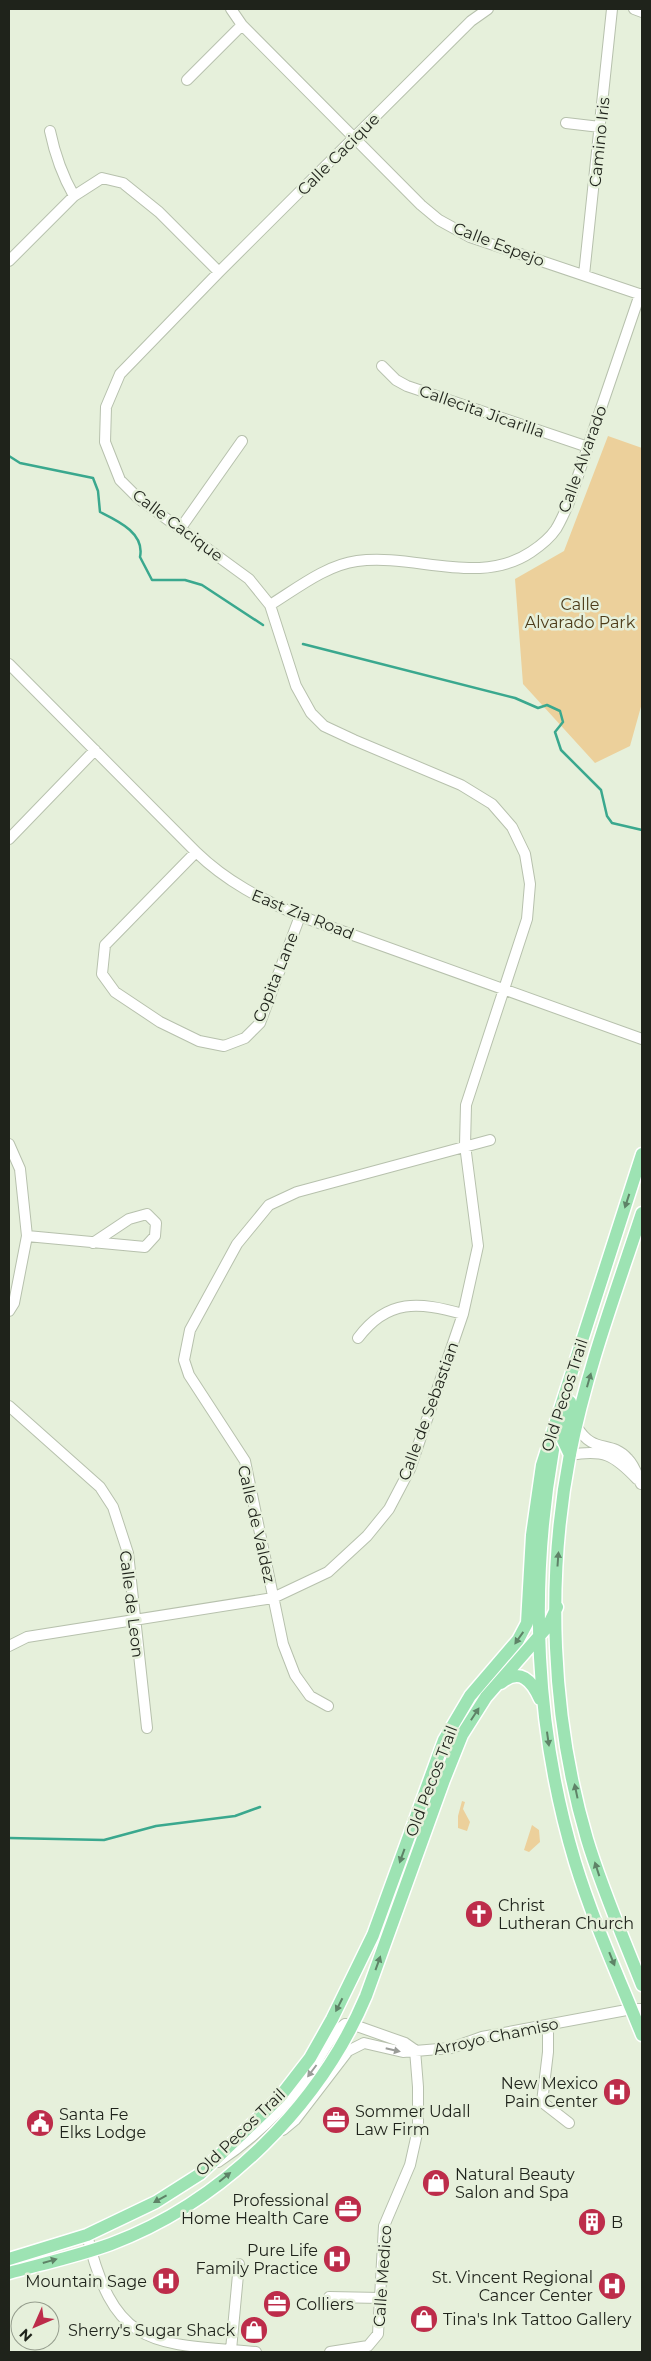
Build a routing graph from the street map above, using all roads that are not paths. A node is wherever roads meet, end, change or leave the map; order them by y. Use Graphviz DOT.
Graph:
graph roads {
  1 [pos="231,9"];
  2 [pos="488,9"];
  3 [pos="612,9"];
  4 [pos="634,9"];
  5 [pos="642,12"];
  6 [pos="242,25"];
  7 [pos="187,80"];
  8 [pos="566,123"];
  9 [pos="600,127"];
  10 [pos="50,131"];
  11 [pos="354,138"];
  12 [pos="74,196"];
  13 [pos="9,261"];
  14 [pos="219,272"];
  15 [pos="584,275"];
  16 [pos="641,294"];
  17 [pos="382,366"];
  18 [pos="242,441"];
  19 [pos="588,446"];
  20 [pos="180,529"];
  21 [pos="270,604"];
  22 [pos="9,664"];
  23 [pos="95,750"];
  24 [pos="9,840"];
  25 [pos="196,852"];
  26 [pos="300,916"];
  27 [pos="504,990"];
  28 [pos="642,1039"];
  29 [pos="490,1140"];
  30 [pos="9,1144"];
  31 [pos="465,1145"];
  32 [pos="642,1154"];
  33 [pos="642,1213"];
  34 [pos="27,1236"];
  35 [pos="93,1243"];
  36 [pos="9,1311"];
  37 [pos="463,1314"];
  38 [pos="358,1338"];
  39 [pos="576,1355"];
  40 [pos="563,1404"];
  41 [pos="9,1406"];
  42 [pos="576,1427"];
  43 [pos="570,1455"];
  44 [pos="642,1484"];
  45 [pos="274,1598"];
  46 [pos="557,1607"];
  47 [pos="134,1619"];
  48 [pos="538,1638"];
  49 [pos="9,1646"];
  50 [pos="486,1697"];
  51 [pos="328,1706"];
  52 [pos="544,1709"];
  53 [pos="147,1728"];
  54 [pos="642,1985"];
  55 [pos="637,2009"];
  56 [pos="354,2025"];
  57 [pos="548,2025"];
  58 [pos="642,2035"];
  59 [pos="414,2050"];
  60 [pos="569,2122"];
  61 [pos="253,2154"];
  62 [pos="200,2174"];
  63 [pos="87,2235"];
  64 [pos="90,2249"];
  65 [pos="9,2259"];
  66 [pos="239,2264"];
  67 [pos="9,2273"];
  68 [pos="329,2297"];
  69 [pos="381,2298"];
  70 [pos="231,2350"];
  71 [pos="256,2352"];
  72 [pos="330,2352"];
  1 -- 6 [label="street, Calle Espejo"];
  2 -- 11 [label="street, Calle Cacique"];
  3 -- 9 [label="street, Camino Iris"];
  4 -- 5 [label="street"];
  6 -- 7 [label="street"];
  6 -- 11 [label="street, Calle Espejo"];
  8 -- 9 [label="street"];
  9 -- 15 [label="street, Camino Iris"];
  10 -- 12 [label="street"];
  11 -- 14 [label="street, Calle Cacique"];
  11 -- 15 [label="street, Calle Espejo"];
  12 -- 13 [label="street"];
  12 -- 14 [label="street"];
  14 -- 20 [label="street, Calle Cacique"];
  15 -- 16 [label="street, Calle Espejo"];
  16 -- 19 [label="street, Calle Alvarado"];
  17 -- 19 [label="street, Callecita Jicarilla"];
  18 -- 20 [label="street"];
  19 -- 21 [label="street, Calle Alvarado"];
  20 -- 21 [label="street, Calle Cacique"];
  21 -- 27 [label="street, Calle Cacique"];
  22 -- 23 [label="street, East Zia Road"];
  23 -- 24 [label="street"];
  23 -- 25 [label="street, East Zia Road"];
  25 -- 26 [label="street, East Zia Road"];
  25 -- 26 [label="street, Copita Lane"];
  26 -- 27 [label="street, East Zia Road"];
  27 -- 28 [label="street, East Zia Road"];
  27 -- 31 [label="street, Calle de Sebastian"];
  29 -- 31 [label="street, Calle de Valdez"];
  30 -- 34 [label="street"];
  31 -- 37 [label="street, Calle de Sebastian"];
  31 -- 45 [label="street, Calle de Valdez"];
  32 -- 39 [label="main road, Old Pecos Trail, one-way"];
  42 -- 33 [label="main road, Old Pecos Trail, one-way"];
  34 -- 35 [label="street"];
  34 -- 36 [label="street"];
  35 -- 35 [label="street"];
  37 -- 38 [label="street"];
  37 -- 45 [label="street, Calle de Sebastian"];
  39 -- 40 [label="main road, Old Pecos Trail"];
  39 -- 43 [label="main road"];
  40 -- 48 [label="main road"];
  40 -- 62 [label="main road, Old Pecos Trail, one-way"];
  41 -- 47 [label="street, Calle de Leon"];
  42 -- 43 [label="main road, Old Pecos Trail"];
  42 -- 44 [label="street"];
  43 -- 44 [label="street"];
  46 -- 43 [label="main road, Old Pecos Trail, one-way"];
  45 -- 47 [label="street, Calle de Sebastian"];
  45 -- 51 [label="street, Calle de Valdez"];
  46 -- 48 [label="main road, Old Pecos Trail"];
  54 -- 46 [label="main road, one-way"];
  47 -- 49 [label="street, Calle de Sebastian"];
  47 -- 53 [label="street, Calle de Leon"];
  48 -- 50 [label="main road, Old Pecos Trail"];
  48 -- 52 [label="main road"];
  50 -- 52 [label="main road"];
  56 -- 50 [label="main road, Old Pecos Trail, one-way"];
  52 -- 55 [label="main road, one-way"];
  55 -- 57 [label="street, Arroyo Chamiso"];
  55 -- 58 [label="main road"];
  56 -- 59 [label="street, Arroyo Chamiso"];
  56 -- 61 [label="main road, Old Pecos Trail"];
  56 -- 62 [label="street, one-way"];
  57 -- 59 [label="street, Arroyo Chamiso"];
  57 -- 60 [label="street"];
  61 -- 59 [label="street, one-way"];
  59 -- 69 [label="street, Calle Medico"];
  64 -- 61 [label="main road, Old Pecos Trail, one-way"];
  62 -- 63 [label="main road, Old Pecos Trail, one-way"];
  63 -- 64 [label="street"];
  63 -- 65 [label="main road, Old Pecos Trail"];
  67 -- 64 [label="main road, Old Pecos Trail, one-way"];
  64 -- 70 [label="street"];
  66 -- 70 [label="street"];
  68 -- 69 [label="street"];
  69 -- 72 [label="street, Calle Medico"];
  70 -- 71 [label="street"];
}
